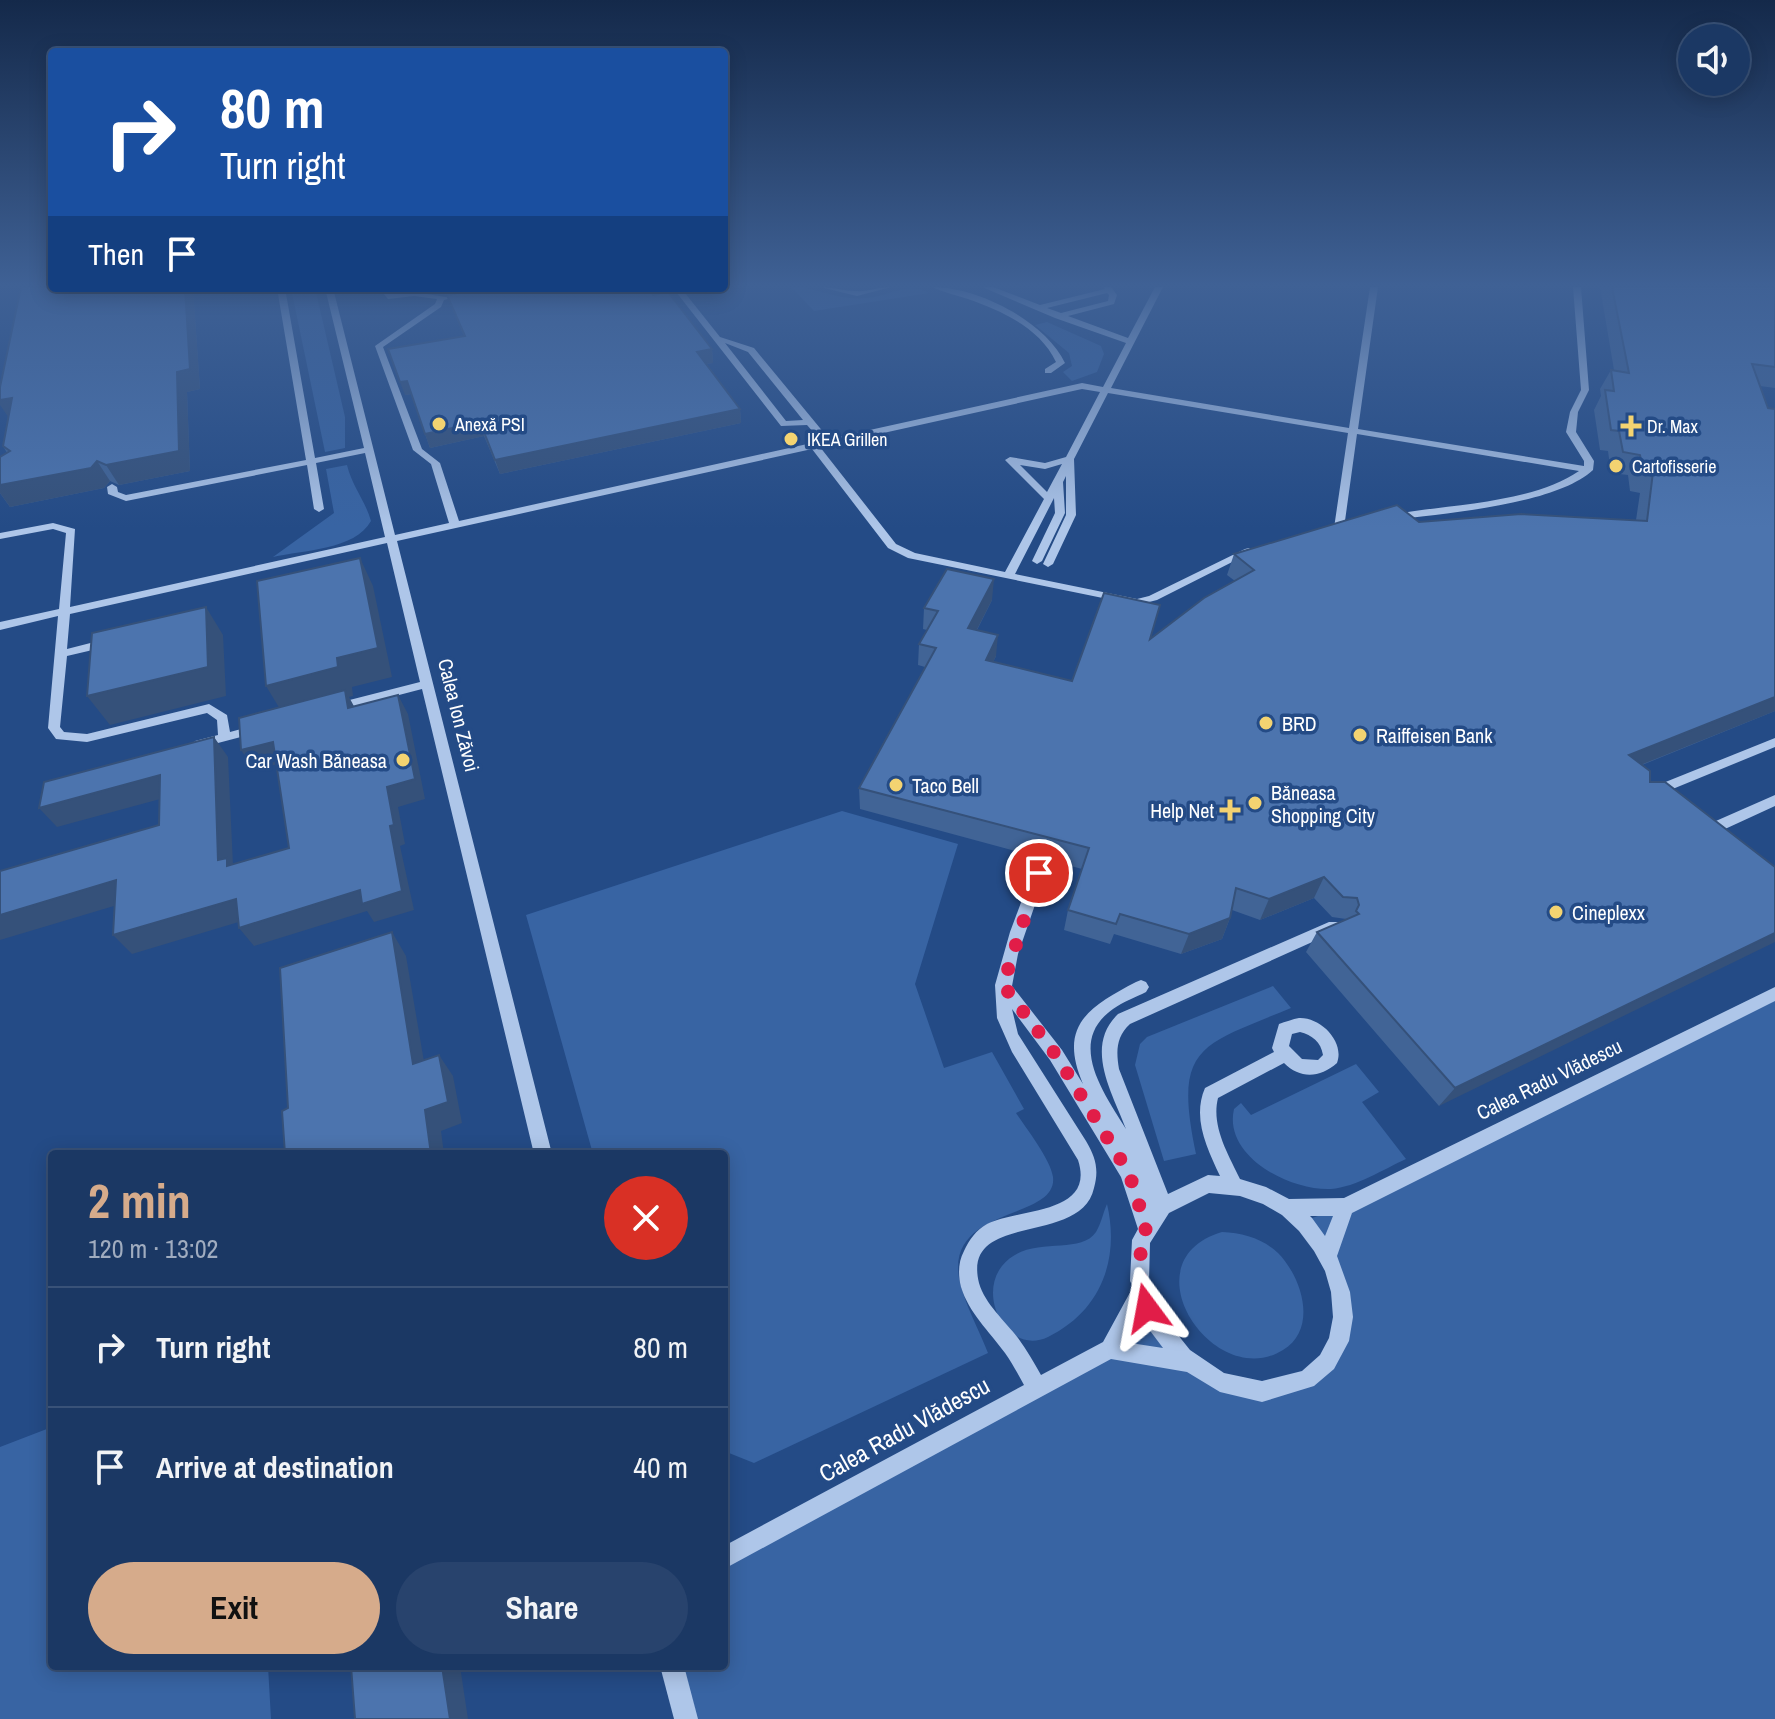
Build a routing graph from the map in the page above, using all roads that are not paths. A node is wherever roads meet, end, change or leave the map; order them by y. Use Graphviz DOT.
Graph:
graph roads {
  1 [pos="295,367"];
  2 [pos="348,367"];
  3 [pos="387,367"];
  4 [pos="740,367"];
  5 [pos="765,367"];
  6 [pos="1054,367"];
  7 [pos="1118,367"];
  8 [pos="1362,367"];
  9 [pos="1583,367"];
  10 [pos="1048,371"];
  11 [pos="1108,388"];
  12 [pos="809,422"];
  13 [pos="1352,430"];
  14 [pos="826,442"];
  15 [pos="814,445"];
  16 [pos="368,450"];
  17 [pos="1070,459"];
  18 [pos="311,462"];
  19 [pos="1588,470"];
  20 [pos="1058,482"];
  21 [pos="112,487"];
  22 [pos="1049,499"];
  23 [pos="319,509"];
  24 [pos="1380,519"];
  25 [pos="455,525"];
  26 [pos="1352,525"];
  27 [pos="1339,528"];
  28 [pos="1325,531"];
  29 [pos="0,536"];
  30 [pos="390,539"];
  31 [pos="1256,549"];
  32 [pos="1008,577"];
  33 [pos="64,612"];
  34 [pos="0,626"];
  35 [pos="121,640"];
  36 [pos="61,654"];
  37 [pos="427,684"];
  38 [pos="319,712"];
  39 [pos="273,724"];
  40 [pos="224,737"];
  41 [pos="1775,742"];
  42 [pos="178,749"];
  43 [pos="1640,798"];
  44 [pos="1775,800"];
  45 [pos="1736,844"];
  46 [pos="1039,873"];
  47 [pos="1338,924"];
  48 [pos="1003,985"];
  49 [pos="1141,987"];
  50 [pos="1775,994"];
  51 [pos="1284,1055"];
  52 [pos="542,1150"];
  53 [pos="1234,1185"];
  54 [pos="1345,1207"];
  55 [pos="1287,1208"];
  56 [pos="1154,1214"];
  57 [pos="1328,1254"];
  58 [pos="1141,1290"];
  59 [pos="1110,1349"];
  60 [pos="1187,1362"];
  61 [pos="1036,1386"];
  62 [pos="728,1556"];
  63 [pos="673,1670"];
  64 [pos="686,1719"];
  1 -- 18 [label="street"];
  2 -- 16 [label="street, Calea Ion Zăvoi"];
  3 -- 25 [label="street"];
  4 -- 12 [label="street"];
  5 -- 12 [label="street"];
  6 -- 10 [label="street"];
  7 -- 11 [label="street"];
  8 -- 13 [label="street"];
  9 -- 19 [label="street"];
  11 -- 13 [label="street"];
  11 -- 14 [label="street"];
  11 -- 17 [label="street"];
  12 -- 14 [label="street"];
  13 -- 19 [label="street"];
  13 -- 27 [label="street"];
  14 -- 15 [label="street"];
  15 -- 25 [label="street"];
  15 -- 32 [label="street"];
  16 -- 18 [label="street"];
  16 -- 30 [label="street, Calea Ion Zăvoi"];
  17 -- 20 [label="street"];
  17 -- 20 [label="street"];
  17 -- 22 [label="street"];
  18 -- 21 [label="street"];
  18 -- 23 [label="street"];
  19 -- 24 [label="street"];
  20 -- 22 [label="street"];
  22 -- 32 [label="street"];
  25 -- 30 [label="street"];
  26 -- 27 [label="street"];
  27 -- 28 [label="street"];
  29 -- 33 [label="street"];
  30 -- 33 [label="street"];
  30 -- 37 [label="street, Calea Ion Zăvoi"];
  31 -- 32 [label="street"];
  33 -- 34 [label="street"];
  33 -- 36 [label="street"];
  35 -- 36 [label="street"];
  36 -- 40 [label="street"];
  37 -- 38 [label="street"];
  37 -- 52 [label="street, Calea Ion Zăvoi"];
  39 -- 40 [label="street"];
  40 -- 42 [label="street"];
  41 -- 43 [label="street"];
  44 -- 45 [label="street"];
  46 -- 48 [label="street"];
  47 -- 56 [label="street"];
  48 -- 56 [label="street"];
  48 -- 61 [label="street"];
  49 -- 56 [label="street"];
  50 -- 54 [label="street, Calea Radu Vlădescu"];
  51 -- 53 [label="street"];
  53 -- 55 [label="street"];
  53 -- 56 [label="street"];
  54 -- 55 [label="street, Calea Radu Vlădescu"];
  54 -- 57 [label="street"];
  55 -- 57 [label="street"];
  56 -- 58 [label="street"];
  57 -- 60 [label="street"];
  58 -- 59 [label="street"];
  58 -- 60 [label="street"];
  59 -- 60 [label="street"];
  59 -- 61 [label="street, Calea Radu Vlădescu"];
  61 -- 62 [label="street, Calea Radu Vlădescu"];
  63 -- 64 [label="street"];
}
